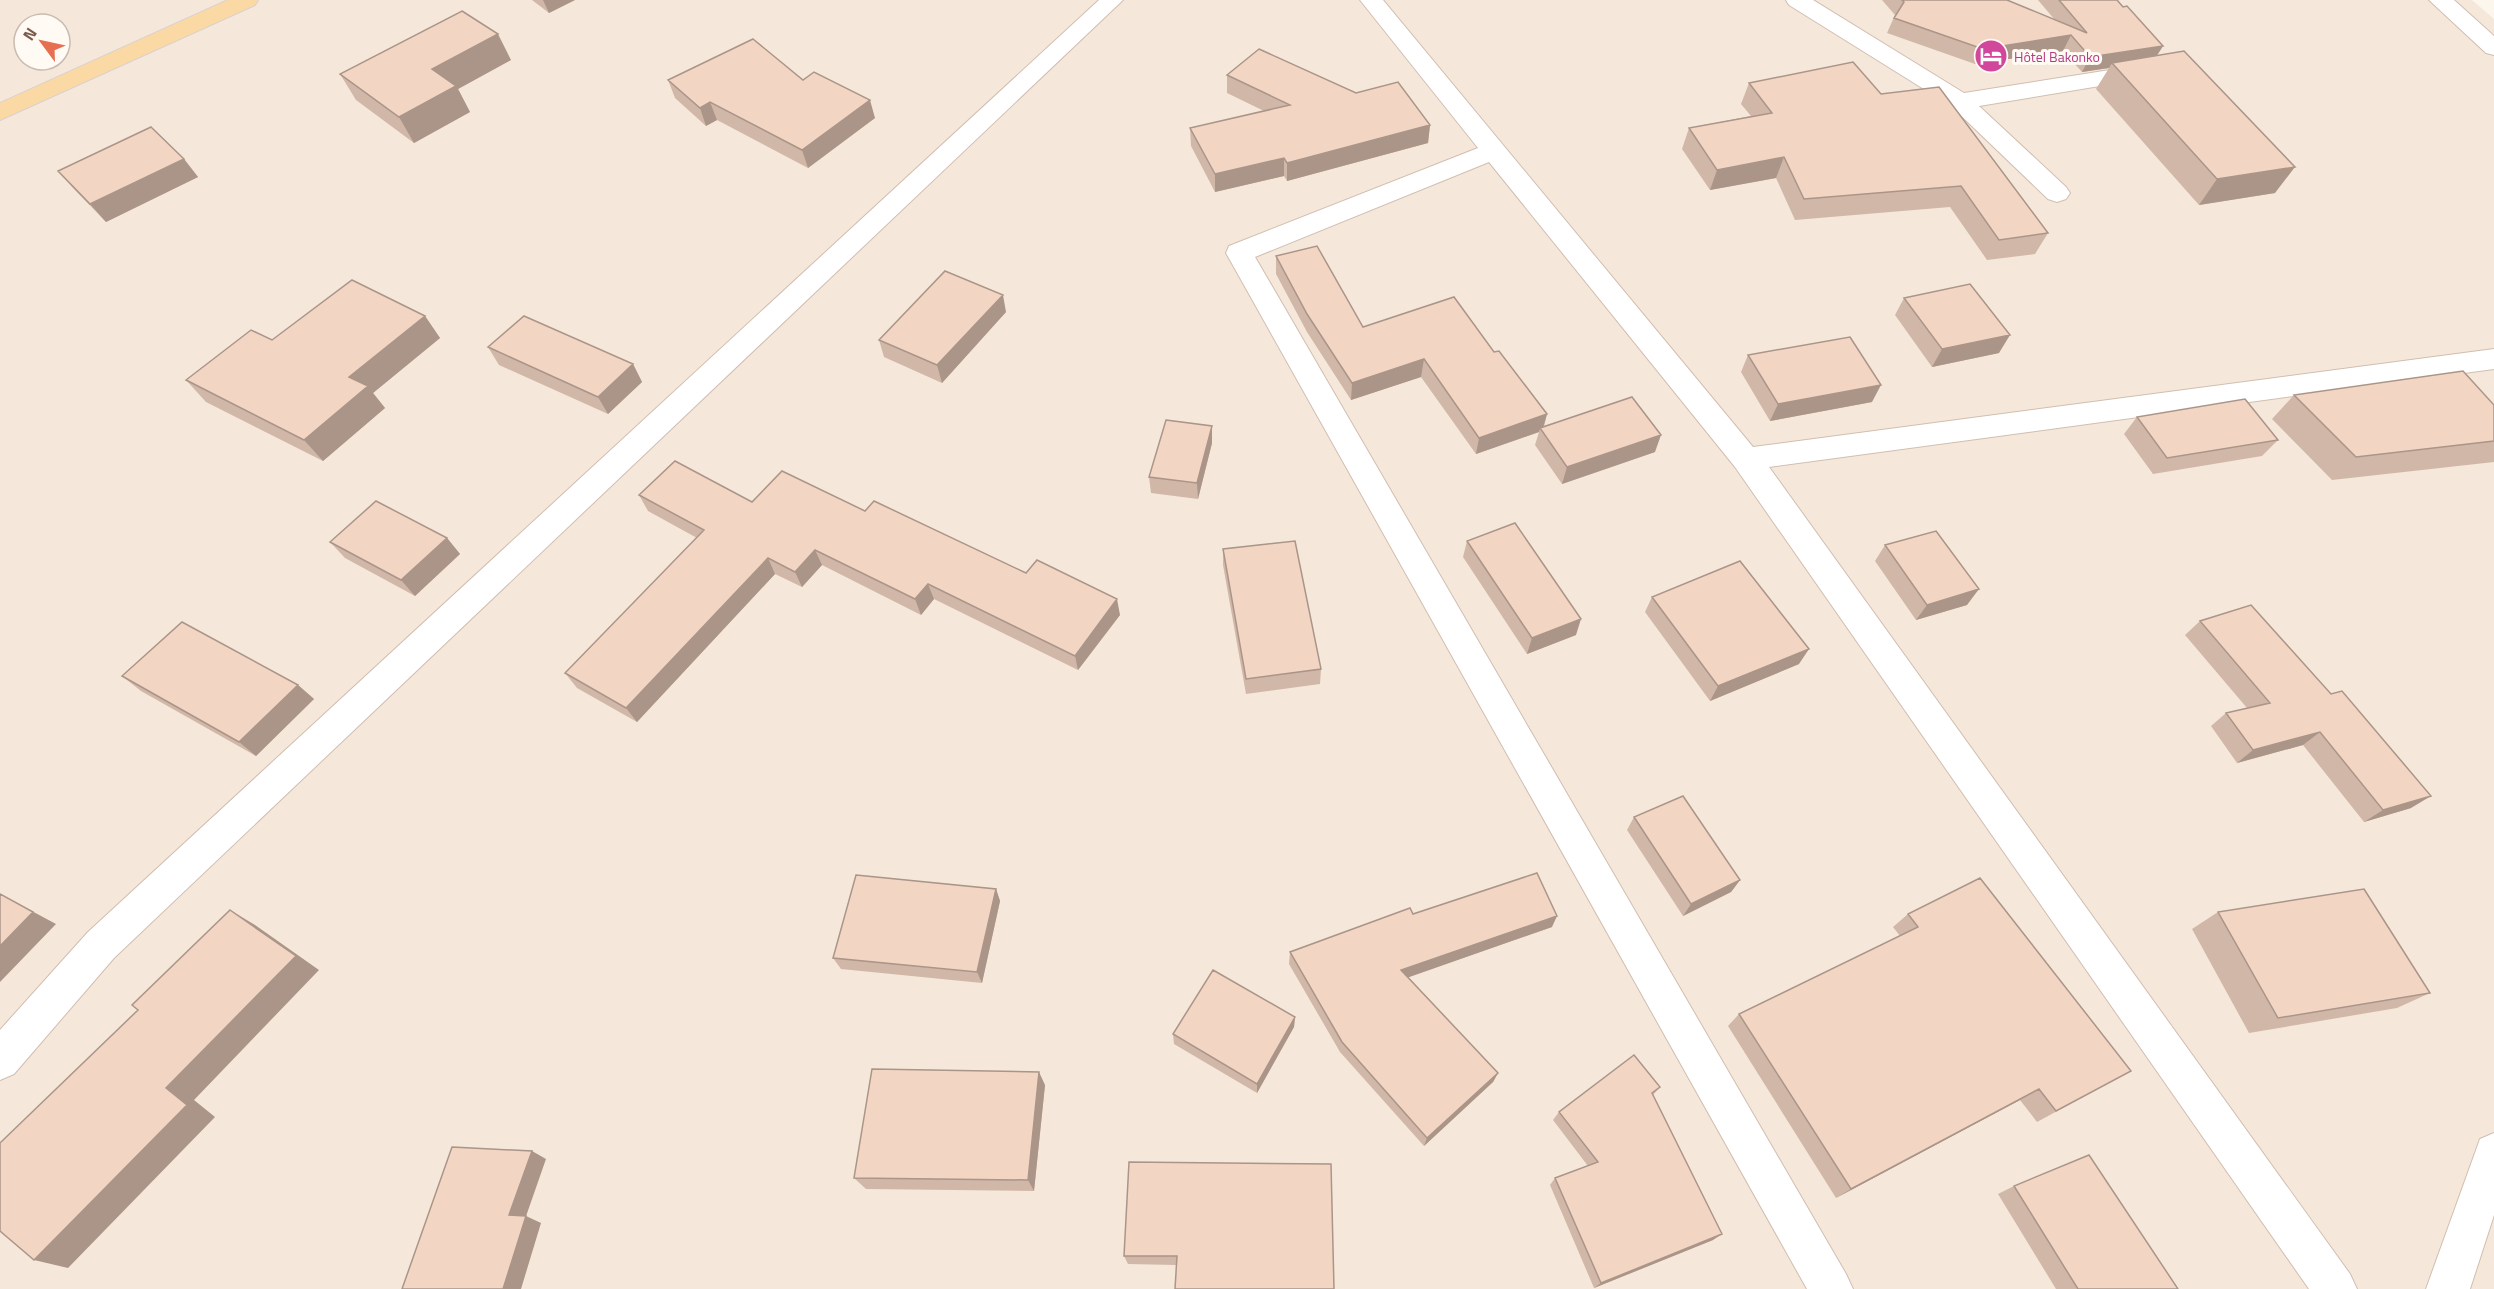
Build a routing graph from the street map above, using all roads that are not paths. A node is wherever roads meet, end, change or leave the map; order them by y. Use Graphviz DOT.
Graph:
graph roads {
  1 [pos="246,0"];
  2 [pos="1112,0"];
  3 [pos="1371,0"];
  4 [pos="1797,0"];
  5 [pos="2440,0"];
  6 [pos="2494,48"];
  7 [pos="2163,69"];
  8 [pos="1960,101"];
  9 [pos="0,112"];
  10 [pos="1496,150"];
  11 [pos="2057,193"];
  12 [pos="2494,359"];
  13 [pos="1746,459"];
  14 [pos="0,1060"];
  15 [pos="2494,1153"];
  16 [pos="1831,1289"];
  17 [pos="2335,1289"];
  18 [pos="2448,1289"];
  1 -- 9 [label="main road"];
  2 -- 14 [label="street"];
  3 -- 10 [label="street"];
  4 -- 8 [label="street"];
  5 -- 6 [label="street"];
  7 -- 8 [label="street"];
  8 -- 11 [label="street"];
  10 -- 13 [label="street"];
  10 -- 16 [label="street"];
  12 -- 13 [label="street"];
  13 -- 17 [label="street"];
  15 -- 18 [label="street"];
}
